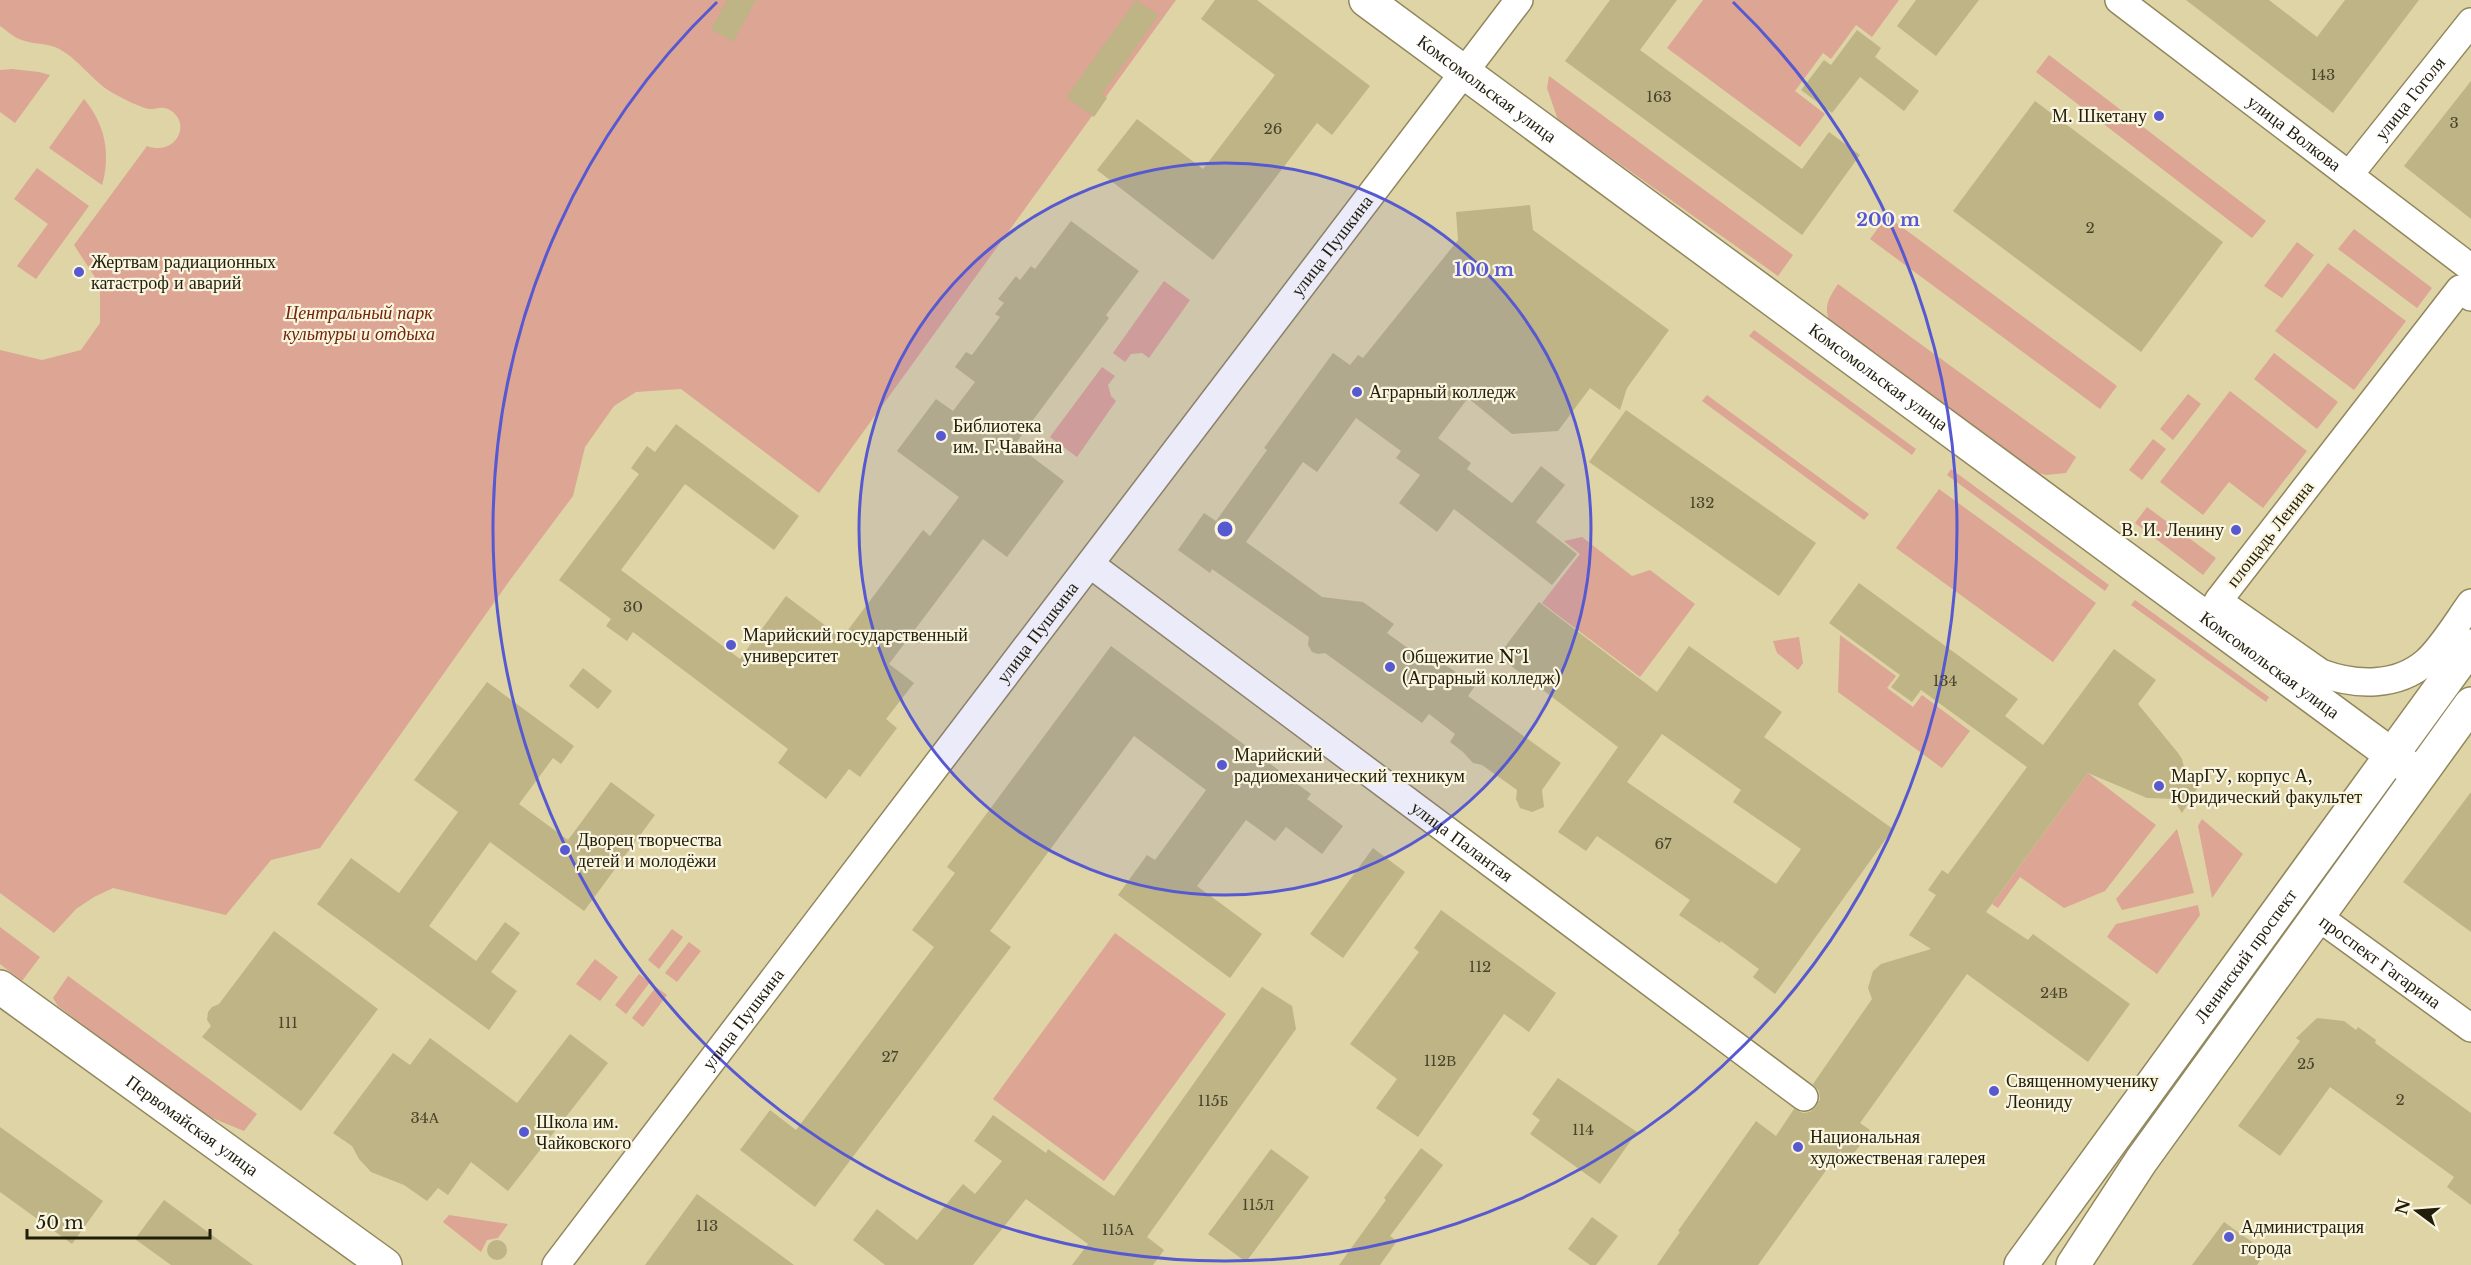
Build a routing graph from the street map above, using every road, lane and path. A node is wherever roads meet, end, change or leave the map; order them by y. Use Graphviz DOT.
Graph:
graph roads {
  1 [pos="1366,0"];
  2 [pos="1520,0"];
  3 [pos="2119,0"];
  4 [pos="2471,22"];
  5 [pos="1464,72"];
  6 [pos="2349,175"];
  7 [pos="2471,268"];
  8 [pos="2471,297"];
  9 [pos="1090,564"];
  10 [pos="2471,603"];
  11 [pos="2471,646"];
  12 [pos="2471,704"];
  13 [pos="2391,754"];
  14 [pos="2419,775"];
  15 [pos="2290,897"];
  16 [pos="2317,916"];
  17 [pos="0,987"];
  18 [pos="2471,1028"];
  19 [pos="1804,1097"];
  20 [pos="385,1265"];
  21 [pos="556,1265"];
  22 [pos="2021,1265"];
  23 [pos="2073,1265"];
  1 -- 5 [label="main road, Комсомольская улица"];
  2 -- 5 [label="street, улица Пушкина"];
  3 -- 6 [label="street, улица Волкова"];
  4 -- 6 [label="street, улица Гоголя"];
  5 -- 9 [label="street, улица Пушкина"];
  5 -- 13 [label="main road, Комсомольская улица"];
  6 -- 7 [label="street, улица Волкова"];
  8 -- 10 [label="street, площадь Ленина"];
  9 -- 19 [label="street, улица Палантая"];
  9 -- 21 [label="street, улица Пушкина"];
  11 -- 13 [label="main road, Ленинский проспект"];
  12 -- 14 [label="main road, Ленинский проспект"];
  13 -- 14 [label="main road, Комсомольская улица"];
  13 -- 15 [label="main road, Ленинский проспект"];
  14 -- 16 [label="main road, Ленинский проспект"];
  15 -- 16 [label="main road, проспект Гагарина"];
  15 -- 22 [label="main road, Ленинский проспект"];
  16 -- 18 [label="street, проспект Гагарина"];
  16 -- 23 [label="main road, Ленинский проспект"];
  17 -- 20 [label="main road, Первомайская улица"];
}
